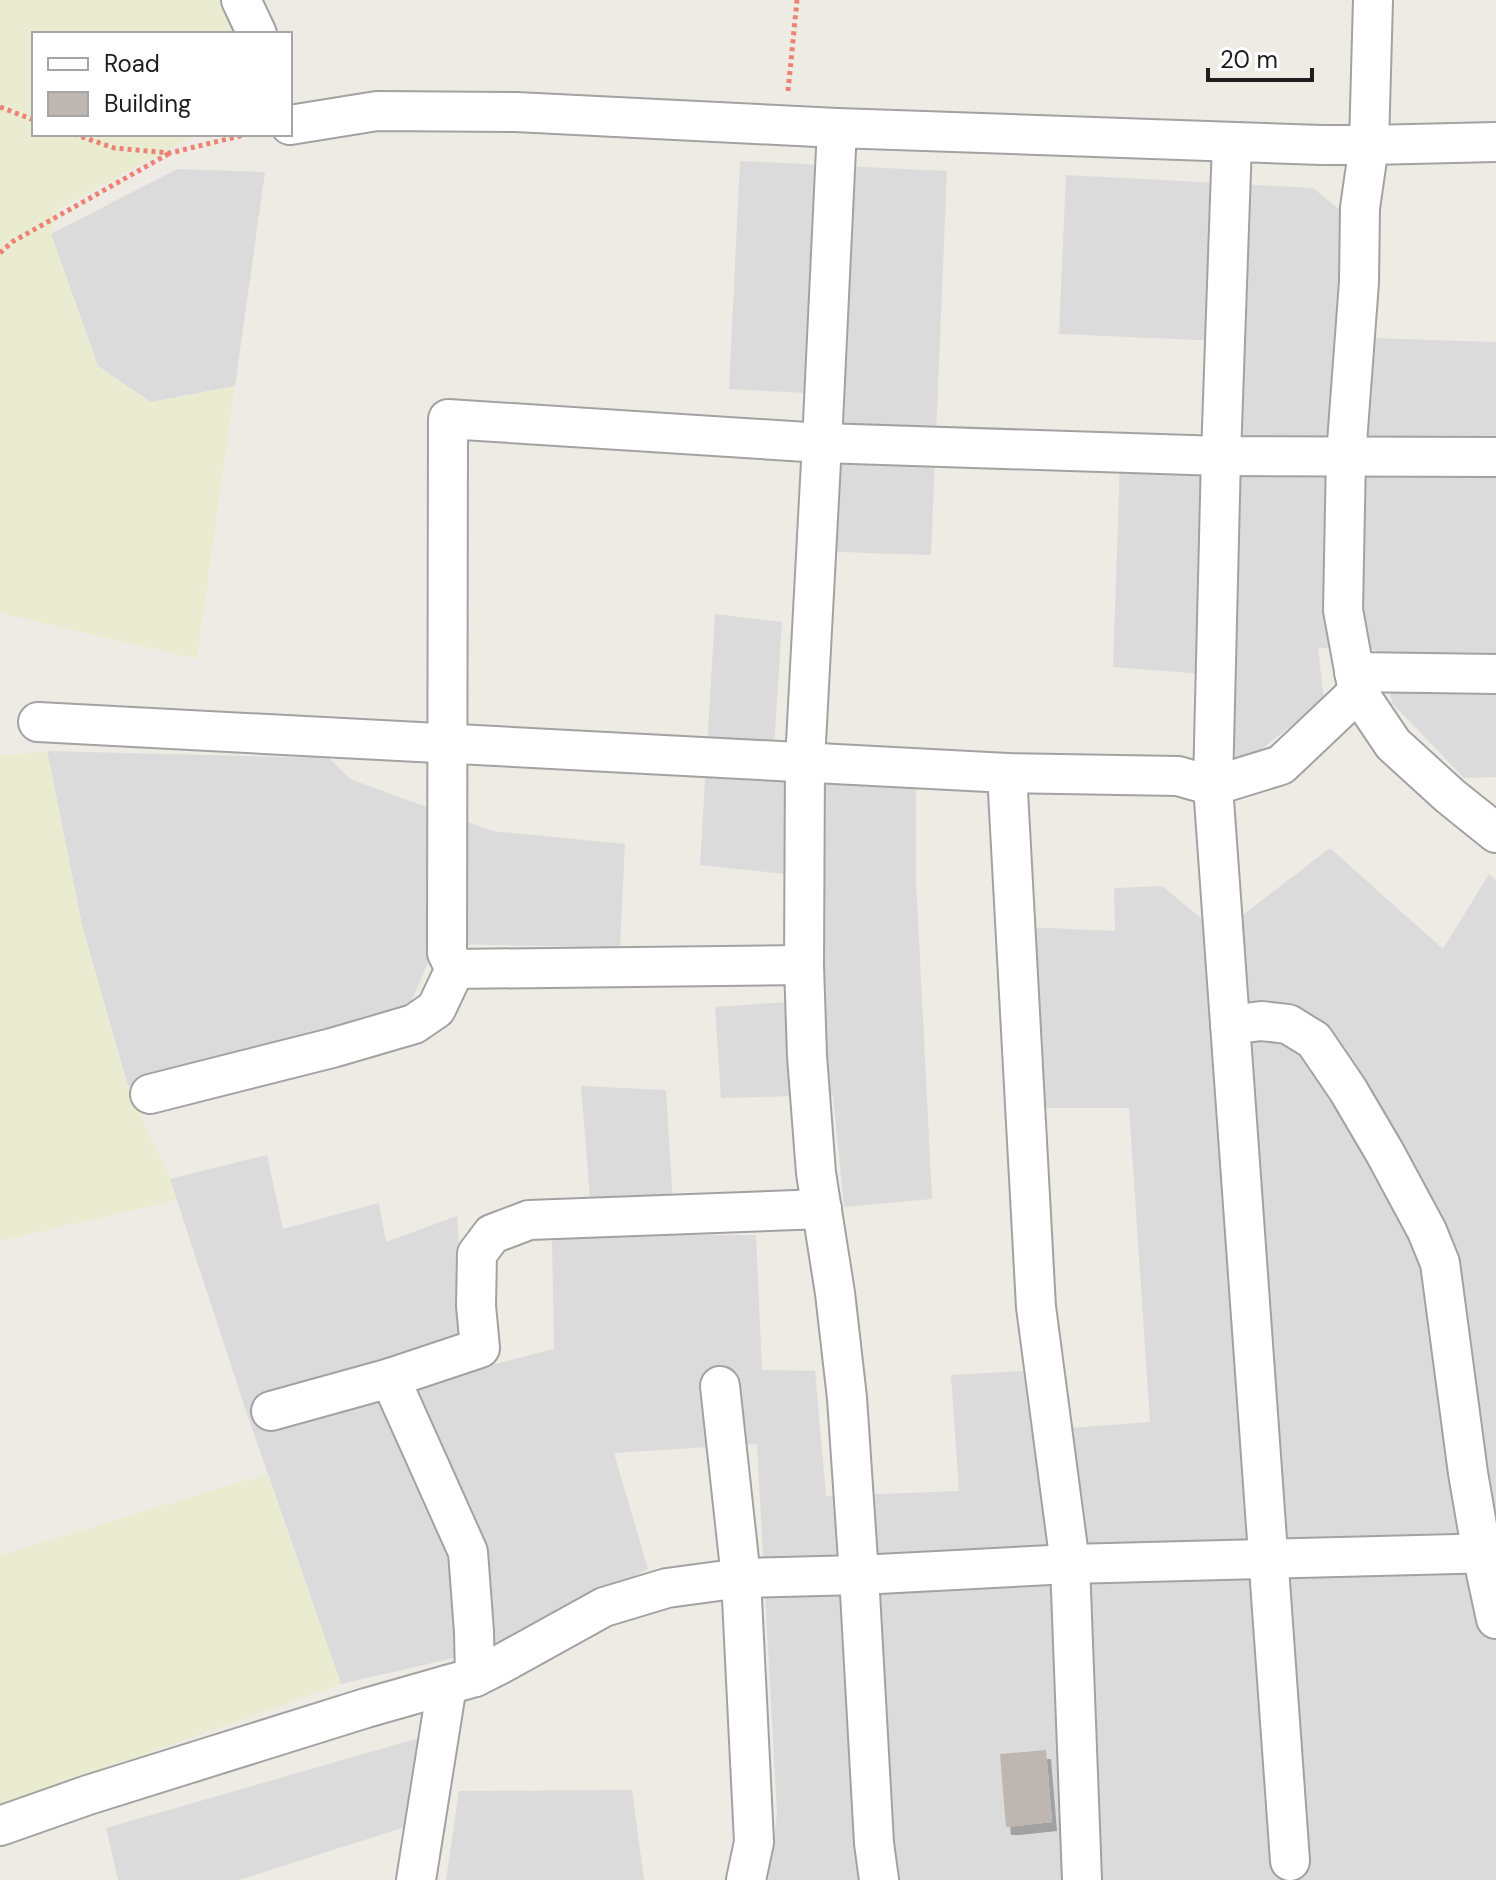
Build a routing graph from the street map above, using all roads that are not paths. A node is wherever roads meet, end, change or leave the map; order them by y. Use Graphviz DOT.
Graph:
graph roads {
  1 [pos="241,0"];
  2 [pos="1373,0"];
  3 [pos="256,32"];
  4 [pos="292,125"];
  5 [pos="837,128"];
  6 [pos="1232,142"];
  7 [pos="1496,142"];
  8 [pos="1369,145"];
  9 [pos="822,443"];
  10 [pos="1221,456"];
  11 [pos="1346,456"];
  12 [pos="1496,457"];
  13 [pos="1496,674"];
  14 [pos="1356,682"];
  15 [pos="38,722"];
  16 [pos="447,742"];
  17 [pos="805,761"];
  18 [pos="1007,773"];
  19 [pos="1213,786"];
  20 [pos="1496,833"];
  21 [pos="804,965"];
  22 [pos="455,969"];
  23 [pos="1230,1025"];
  24 [pos="150,1094"];
  25 [pos="822,1209"];
  26 [pos="390,1378"];
  27 [pos="720,1386"];
  28 [pos="271,1411"];
  29 [pos="1489,1554"];
  30 [pos="1268,1559"];
  31 [pos="1070,1564"];
  32 [pos="859,1575"];
  33 [pos="741,1578"];
  34 [pos="1496,1619"];
  35 [pos="461,1681"];
  36 [pos="0,1826"];
  37 [pos="1290,1861"];
  38 [pos="416,1880"];
  39 [pos="746,1880"];
  40 [pos="879,1880"];
  41 [pos="1082,1880"];
  1 -- 3 [label="street"];
  2 -- 8 [label="street"];
  4 -- 5 [label="street"];
  5 -- 6 [label="street"];
  5 -- 9 [label="street"];
  6 -- 8 [label="street"];
  6 -- 10 [label="street"];
  7 -- 8 [label="street"];
  8 -- 11 [label="street"];
  9 -- 10 [label="street"];
  9 -- 16 [label="street"];
  9 -- 17 [label="street"];
  10 -- 11 [label="street"];
  10 -- 19 [label="street"];
  11 -- 12 [label="street"];
  11 -- 14 [label="street"];
  13 -- 14 [label="street"];
  14 -- 19 [label="street"];
  14 -- 20 [label="street"];
  15 -- 16 [label="street"];
  16 -- 17 [label="street"];
  16 -- 22 [label="street"];
  17 -- 18 [label="street"];
  17 -- 21 [label="street"];
  18 -- 19 [label="street"];
  18 -- 31 [label="street"];
  19 -- 23 [label="street"];
  21 -- 22 [label="street"];
  21 -- 25 [label="street"];
  22 -- 24 [label="street"];
  23 -- 29 [label="street"];
  23 -- 30 [label="street"];
  25 -- 26 [label="street"];
  25 -- 32 [label="street"];
  26 -- 28 [label="street"];
  26 -- 35 [label="street"];
  27 -- 33 [label="street"];
  29 -- 30 [label="street"];
  29 -- 34 [label="street"];
  30 -- 31 [label="street"];
  30 -- 37 [label="street"];
  31 -- 32 [label="street"];
  31 -- 41 [label="street"];
  32 -- 33 [label="street"];
  32 -- 40 [label="street"];
  33 -- 35 [label="street"];
  33 -- 39 [label="street"];
  35 -- 36 [label="street"];
  35 -- 38 [label="street"];
}
